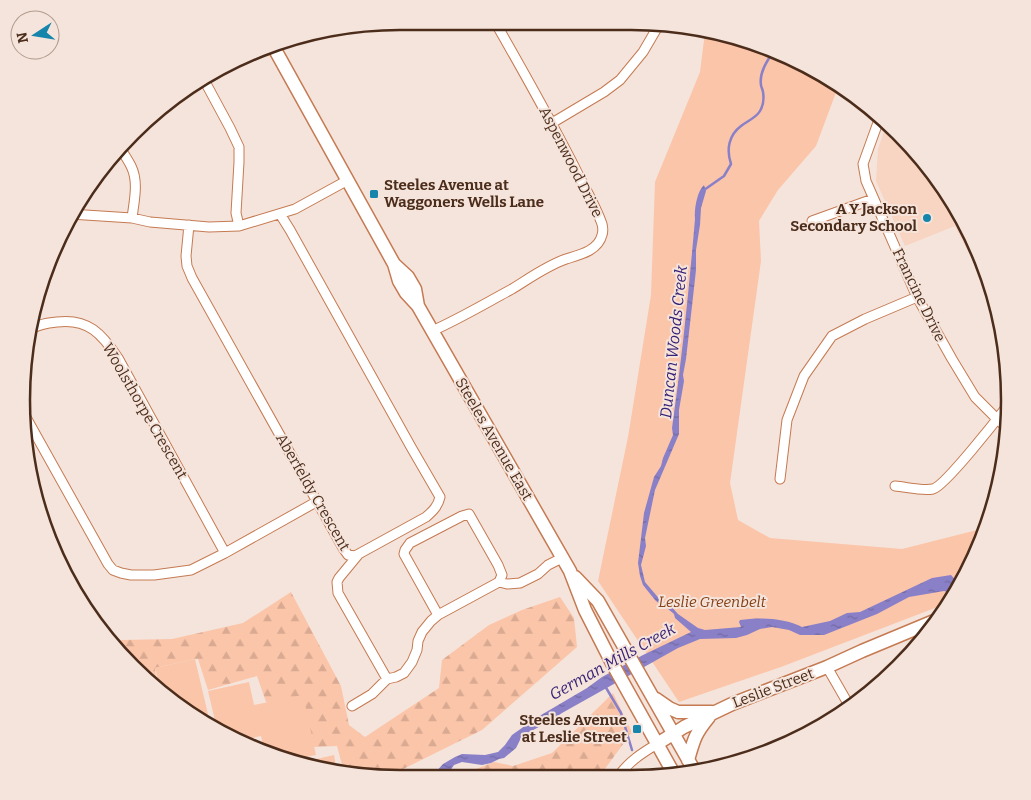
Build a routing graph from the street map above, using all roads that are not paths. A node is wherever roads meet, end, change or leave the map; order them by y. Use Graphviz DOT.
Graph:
graph roads {
  1 [pos="500,30"];
  2 [pos="655,31"];
  3 [pos="277,51"];
  4 [pos="207,85"];
  5 [pos="552,122"];
  6 [pos="877,124"];
  7 [pos="124,154"];
  8 [pos="348,180"];
  9 [pos="874,199"];
  10 [pos="280,214"];
  11 [pos="80,215"];
  12 [pos="132,218"];
  13 [pos="812,221"];
  14 [pos="189,225"];
  15 [pos="239,226"];
  16 [pos="917,297"];
  17 [pos="37,326"];
  18 [pos="432,331"];
  19 [pos="1000,415"];
  20 [pos="997,420"];
  21 [pos="1000,423"];
  22 [pos="31,427"];
  23 [pos="780,480"];
  24 [pos="895,486"];
  25 [pos="316,502"];
  26 [pos="225,553"];
  27 [pos="358,555"];
  28 [pos="562,558"];
  29 [pos="570,571"];
  30 [pos="499,582"];
  31 [pos="438,615"];
  32 [pos="925,624"];
  33 [pos="827,667"];
  34 [pos="387,679"];
  35 [pos="652,696"];
  36 [pos="847,701"];
  37 [pos="352,706"];
  38 [pos="714,712"];
  39 [pos="673,734"];
  40 [pos="657,744"];
  41 [pos="691,765"];
  42 [pos="670,768"];
  43 [pos="623,770"];
  1 -- 5 [label="street, Aspenwood Drive"];
  2 -- 5 [label="street"];
  3 -- 8 [label="main road, Steeles Avenue East"];
  4 -- 15 [label="street"];
  5 -- 18 [label="street, Aspenwood Drive"];
  6 -- 9 [label="street, Francine Drive"];
  7 -- 12 [label="street"];
  8 -- 10 [label="street"];
  8 -- 18 [label="main road, Steeles Avenue East"];
  9 -- 13 [label="street"];
  9 -- 16 [label="street, Francine Drive"];
  10 -- 15 [label="street"];
  10 -- 27 [label="street, Aberfeldy Crescent"];
  11 -- 12 [label="street"];
  12 -- 14 [label="street"];
  14 -- 15 [label="street"];
  14 -- 25 [label="street, Aberfeldy Crescent"];
  16 -- 20 [label="street, Francine Drive"];
  16 -- 23 [label="street"];
  17 -- 26 [label="street, Woolsthorpe Crescent"];
  18 -- 28 [label="main road, Steeles Avenue East"];
  19 -- 20 [label="street"];
  20 -- 21 [label="street, Francine Drive"];
  20 -- 24 [label="street"];
  22 -- 26 [label="street"];
  25 -- 26 [label="street"];
  25 -- 27 [label="street, Aberfeldy Crescent"];
  27 -- 34 [label="street"];
  28 -- 29 [label="main road, Steeles Avenue East"];
  28 -- 30 [label="street"];
  29 -- 35 [label="main road, Steeles Avenue East"];
  29 -- 40 [label="main road, Steeles Avenue East"];
  30 -- 31 [label="street"];
  30 -- 31 [label="street"];
  31 -- 34 [label="street"];
  32 -- 33 [label="main road, Leslie Street"];
  33 -- 36 [label="street"];
  33 -- 38 [label="main road, Leslie Street"];
  34 -- 37 [label="street"];
  35 -- 38 [label="main road"];
  35 -- 39 [label="main road, Steeles Avenue East"];
  38 -- 39 [label="main road, Leslie Street"];
  38 -- 41 [label="main road"];
  39 -- 40 [label="main road, Leslie Street"];
  39 -- 41 [label="main road, Steeles Avenue East"];
  40 -- 42 [label="main road, Steeles Avenue East"];
  40 -- 43 [label="street, Leslie Street"];
}
